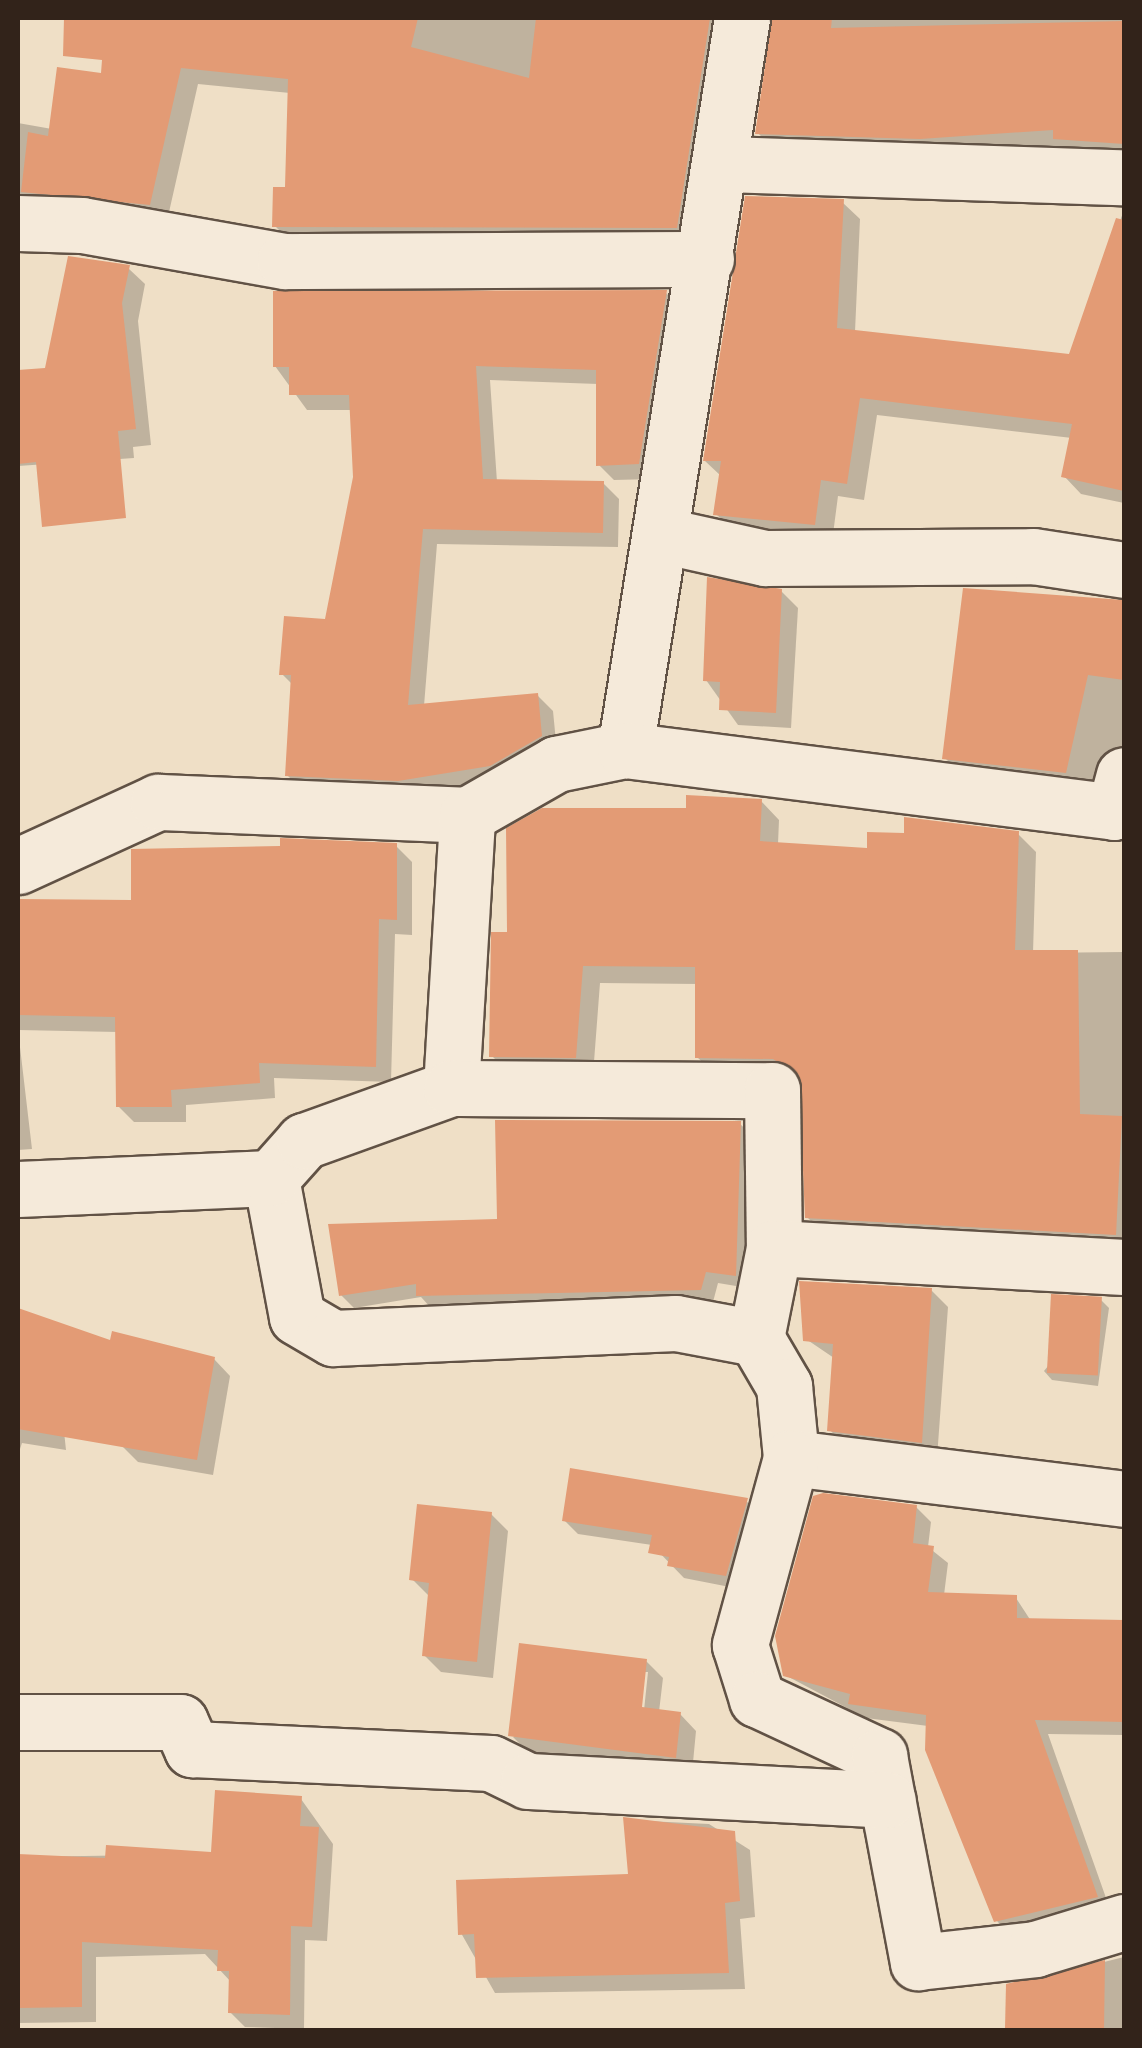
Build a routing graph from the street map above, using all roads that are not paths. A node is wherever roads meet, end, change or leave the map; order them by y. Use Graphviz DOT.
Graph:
graph roads {
  1 [pos="742,18"];
  2 [pos="723,164"];
  3 [pos="1124,177"];
  4 [pos="18,223"];
  5 [pos="706,259"];
  6 [pos="661,536"];
  7 [pos="1124,570"];
  8 [pos="626,750"];
  9 [pos="1124,775"];
  10 [pos="467,815"];
  11 [pos="18,866"];
  12 [pos="451,1088"];
  13 [pos="271,1178"];
  14 [pos="18,1189"];
  15 [pos="774,1248"];
  16 [pos="1124,1268"];
  17 [pos="756,1338"];
  18 [pos="791,1458"];
  19 [pos="1124,1499"];
  20 [pos="18,1722"];
  21 [pos="887,1800"];
  22 [pos="1124,1922"];
  1 -- 2 [label="street"];
  2 -- 3 [label="street"];
  2 -- 5 [label="street"];
  4 -- 5 [label="street"];
  5 -- 6 [label="street"];
  6 -- 7 [label="street"];
  6 -- 8 [label="street"];
  8 -- 9 [label="street"];
  8 -- 10 [label="street"];
  10 -- 11 [label="street"];
  10 -- 12 [label="street"];
  12 -- 13 [label="street"];
  12 -- 15 [label="street"];
  13 -- 14 [label="street"];
  13 -- 17 [label="street"];
  15 -- 16 [label="street"];
  15 -- 17 [label="street"];
  17 -- 18 [label="street"];
  18 -- 19 [label="street"];
  18 -- 21 [label="street"];
  20 -- 21 [label="street"];
  21 -- 22 [label="street"];
}
